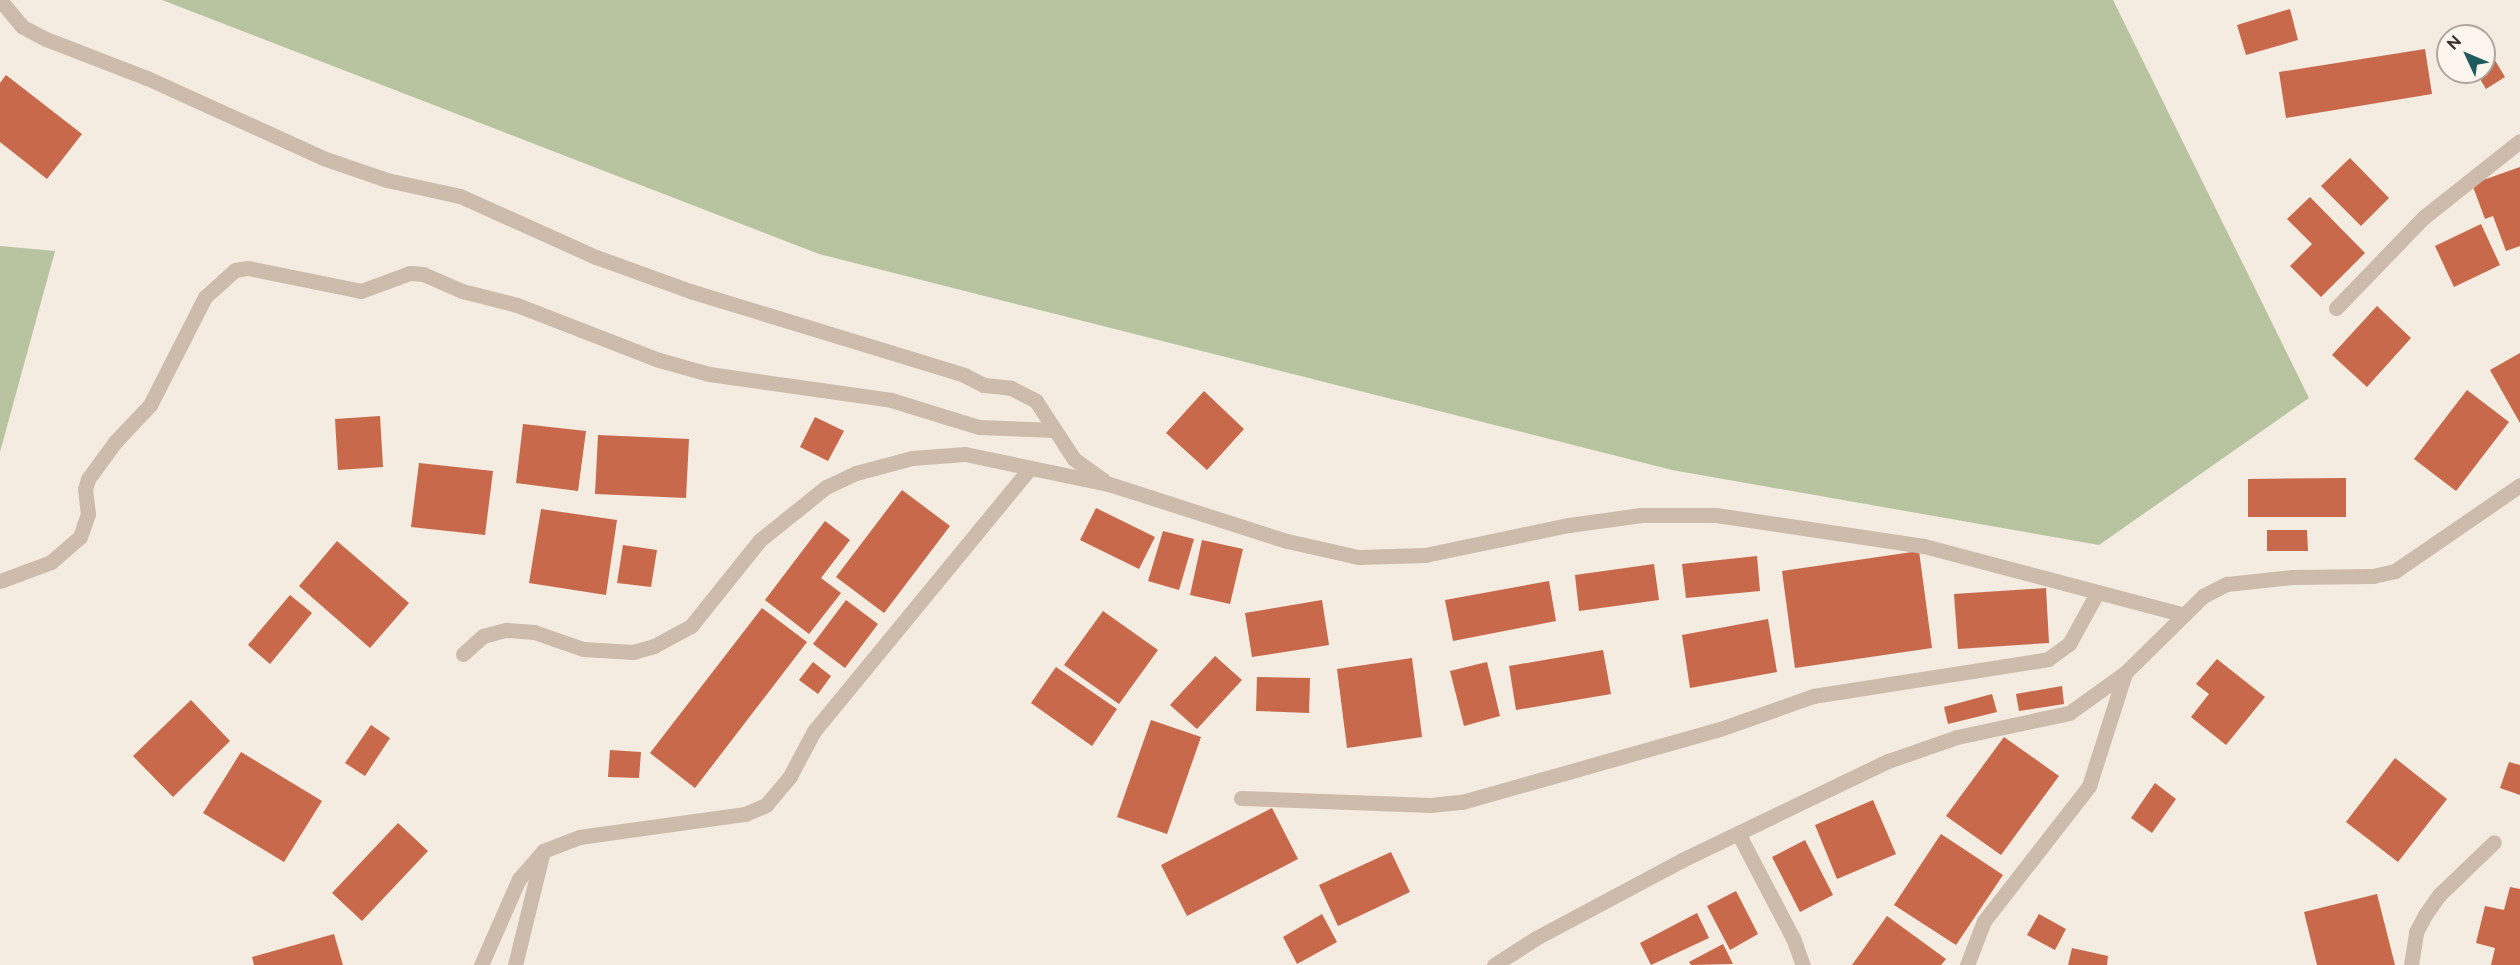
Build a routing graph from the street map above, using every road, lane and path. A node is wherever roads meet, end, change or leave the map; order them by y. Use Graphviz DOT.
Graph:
graph roads {
  1 [pos="0,0"];
  2 [pos="2520,141"];
  3 [pos="2336,308"];
  4 [pos="1055,430"];
  5 [pos="1030,468"];
  6 [pos="1109,484"];
  7 [pos="2520,485"];
  8 [pos="0,581"];
  9 [pos="2097,593"];
  10 [pos="2182,614"];
  11 [pos="463,654"];
  12 [pos="2125,673"];
  13 [pos="1241,798"];
  14 [pos="1738,833"];
  15 [pos="2494,842"];
  16 [pos="543,851"];
  17 [pos="482,965"];
  18 [pos="515,965"];
  19 [pos="1494,965"];
  20 [pos="1803,965"];
  21 [pos="1967,965"];
  22 [pos="2411,965"];
  1 -- 4 [label="street"];
  2 -- 3 [label="street"];
  4 -- 6 [label="street"];
  4 -- 8 [label="street"];
  5 -- 6 [label="street"];
  5 -- 11 [label="street"];
  5 -- 16 [label="street"];
  6 -- 9 [label="street"];
  7 -- 10 [label="street"];
  9 -- 10 [label="street"];
  9 -- 13 [label="street"];
  10 -- 12 [label="street"];
  12 -- 14 [label="street"];
  12 -- 21 [label="street"];
  14 -- 19 [label="street"];
  14 -- 20 [label="street"];
  15 -- 22 [label="street"];
  16 -- 17 [label="street"];
  16 -- 18 [label="street"];
}
